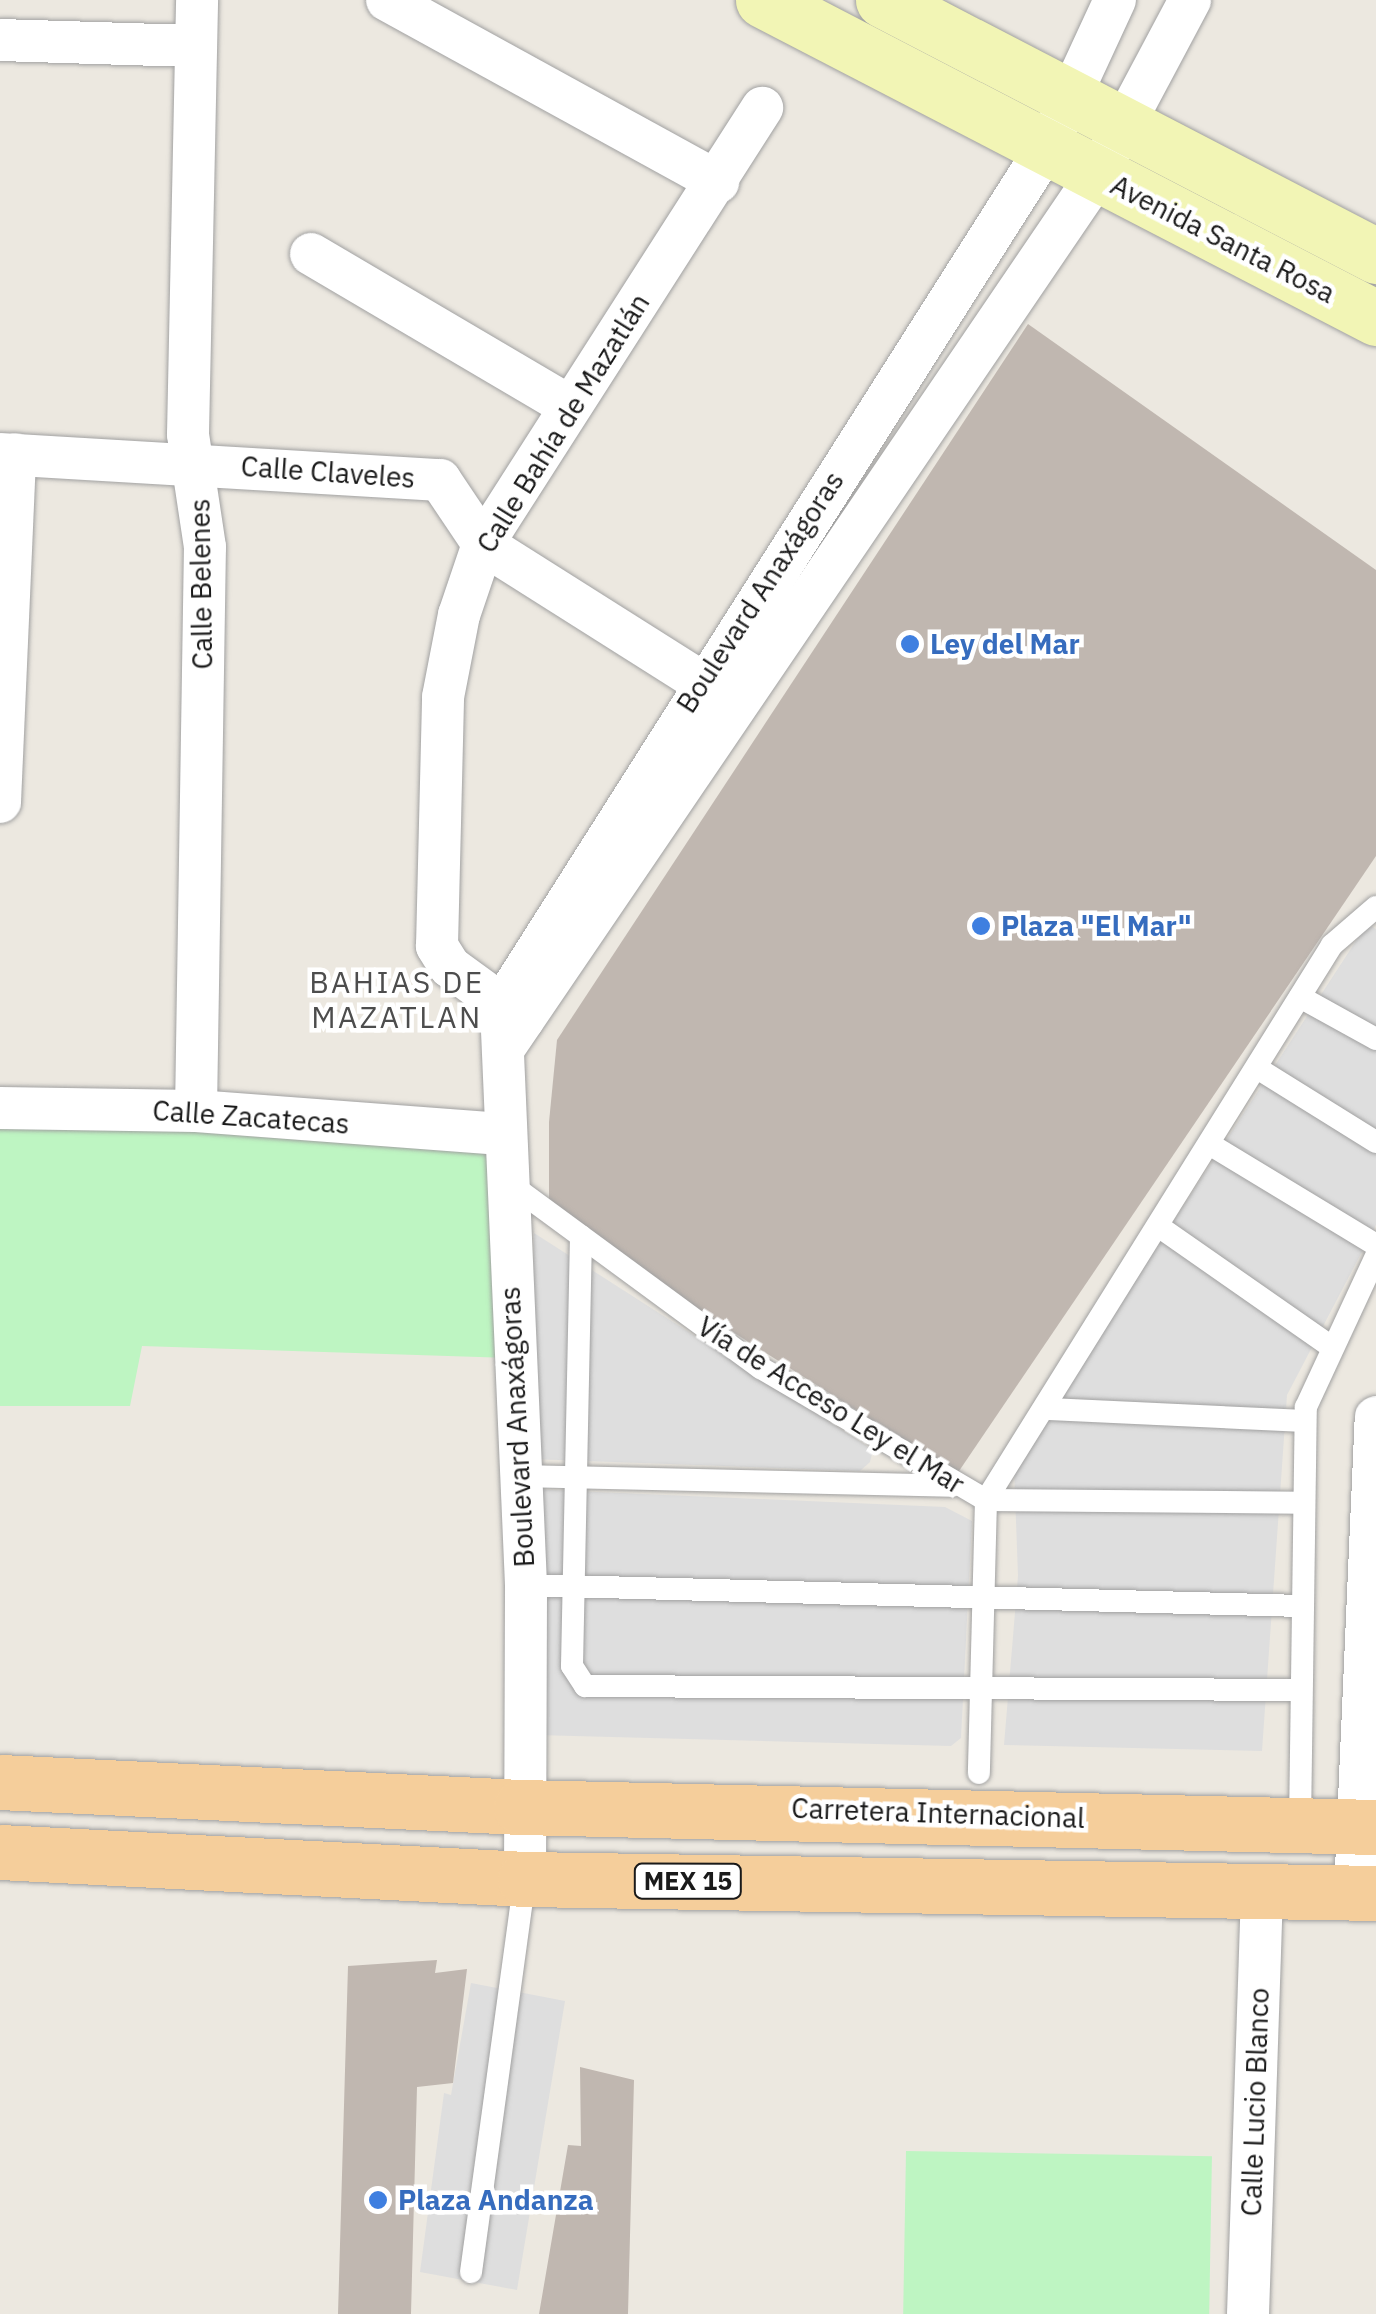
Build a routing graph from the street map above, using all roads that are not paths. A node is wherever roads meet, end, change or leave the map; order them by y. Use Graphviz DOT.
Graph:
graph roads {
  1 [pos="198,0"];
  2 [pos="387,0"];
  3 [pos="763,0"];
  4 [pos="883,0"];
  5 [pos="1115,0"];
  6 [pos="1190,0"];
  7 [pos="0,40"];
  8 [pos="196,46"];
  9 [pos="1067,92"];
  10 [pos="762,108"];
  11 [pos="1125,124"];
  12 [pos="1047,147"];
  13 [pos="1097,175"];
  14 [pos="718,182"];
  15 [pos="311,254"];
  16 [pos="1376,256"];
  17 [pos="1362,310"];
  18 [pos="568,406"];
  19 [pos="7,454"];
  20 [pos="197,463"];
  21 [pos="483,544"];
  22 [pos="702,682"];
  23 [pos="738,705"];
  24 [pos="0,802"];
  25 [pos="1376,908"];
  26 [pos="1300,998"];
  27 [pos="511,1026"];
  28 [pos="1376,1039"];
  29 [pos="1258,1068"];
  30 [pos="0,1108"];
  31 [pos="196,1110"];
  32 [pos="502,1134"];
  33 [pos="1376,1142"];
  34 [pos="1211,1146"];
  35 [pos="506,1181"];
  36 [pos="1160,1228"];
  37 [pos="581,1236"];
  38 [pos="1376,1246"];
  39 [pos="1376,1256"];
  40 [pos="1330,1346"];
  41 [pos="1048,1409"];
  42 [pos="1376,1417"];
  43 [pos="1305,1421"];
  44 [pos="519,1476"];
  45 [pos="574,1477"];
  46 [pos="955,1486"];
  47 [pos="986,1500"];
  48 [pos="1302,1503"];
  49 [pos="526,1585"];
  50 [pos="571,1586"];
  51 [pos="987,1598"];
  52 [pos="1301,1606"];
  53 [pos="984,1690"];
  54 [pos="1301,1690"];
  55 [pos="979,1773"];
  56 [pos="0,1782"];
  57 [pos="521,1806"];
  58 [pos="1300,1824"];
  59 [pos="1366,1826"];
  60 [pos="0,1852"];
  61 [pos="524,1878"];
  62 [pos="1262,1890"];
  63 [pos="1366,1892"];
  64 [pos="472,2272"];
  65 [pos="1248,2314"];
  1 -- 8 [label="street, Calle Belenes"];
  2 -- 14 [label="street"];
  3 -- 12 [label="main road, Avenida Santa Rosa"];
  4 -- 9 [label="main road, Avenida Santa Rosa"];
  5 -- 9 [label="street"];
  6 -- 11 [label="street"];
  7 -- 8 [label="street"];
  8 -- 20 [label="street, Calle Belenes"];
  9 -- 11 [label="main road, Avenida Santa Rosa"];
  9 -- 12 [label="street"];
  10 -- 14 [label="street, Calle Bahía de Mazatlán"];
  11 -- 13 [label="street, Avenida Santa Rosa"];
  11 -- 16 [label="main road, Avenida Santa Rosa"];
  12 -- 13 [label="main road, Avenida Santa Rosa"];
  12 -- 22 [label="street, Boulevard Anaxágoras"];
  13 -- 17 [label="main road, Avenida Santa Rosa"];
  13 -- 23 [label="street, Boulevard Anaxágoras"];
  14 -- 18 [label="street, Calle Bahía de Mazatlán"];
  15 -- 18 [label="street"];
  16 -- 17 [label="street, Avenida Santa Rosa"];
  18 -- 21 [label="street, Calle Bahía de Mazatlán"];
  19 -- 20 [label="street, Calle Claveles"];
  19 -- 24 [label="street"];
  20 -- 21 [label="street, Calle Claveles"];
  20 -- 31 [label="street, Calle Belenes"];
  21 -- 22 [label="street, Calle Claveles"];
  21 -- 27 [label="street, Calle Bahía de Mazatlán"];
  22 -- 23 [label="street, Calle Claveles"];
  22 -- 27 [label="street, Boulevard Anaxágoras"];
  23 -- 27 [label="street, Boulevard Anaxágoras"];
  25 -- 26 [label="lane"];
  26 -- 28 [label="lane"];
  26 -- 29 [label="lane"];
  27 -- 32 [label="street, Boulevard Anaxágoras"];
  29 -- 33 [label="lane"];
  29 -- 34 [label="lane"];
  30 -- 31 [label="street, Calle Zacatecas"];
  31 -- 32 [label="street, Calle Zacatecas"];
  32 -- 35 [label="street, Boulevard Anaxágoras"];
  34 -- 36 [label="lane"];
  34 -- 38 [label="lane"];
  35 -- 37 [label="lane, Vía de Acceso Ley el Mar"];
  35 -- 44 [label="street, Boulevard Anaxágoras"];
  36 -- 40 [label="lane"];
  36 -- 41 [label="lane"];
  37 -- 45 [label="lane"];
  37 -- 46 [label="lane, Vía de Acceso Ley el Mar"];
  39 -- 40 [label="lane"];
  40 -- 43 [label="lane"];
  41 -- 43 [label="lane"];
  41 -- 47 [label="lane"];
  42 -- 59 [label="street"];
  43 -- 48 [label="lane"];
  44 -- 45 [label="lane"];
  44 -- 49 [label="street, Boulevard Anaxágoras"];
  45 -- 46 [label="lane"];
  45 -- 50 [label="lane"];
  46 -- 47 [label="lane, Vía de Acceso Ley el Mar"];
  47 -- 48 [label="lane"];
  47 -- 51 [label="lane, Vía de Acceso Ley el Mar"];
  48 -- 52 [label="lane"];
  49 -- 50 [label="lane"];
  49 -- 57 [label="street, Boulevard Anaxágoras"];
  50 -- 51 [label="lane"];
  50 -- 53 [label="lane"];
  51 -- 52 [label="lane"];
  51 -- 53 [label="lane, Vía de Acceso Ley el Mar"];
  52 -- 54 [label="lane"];
  53 -- 54 [label="lane"];
  53 -- 55 [label="lane, Vía de Acceso Ley el Mar"];
  54 -- 58 [label="lane"];
  56 -- 57 [label="main road, Carretera Internacional"];
  57 -- 58 [label="main road, Carretera Internacional"];
  57 -- 61 [label="street"];
  58 -- 59 [label="main road, Carretera Internacional"];
  59 -- 63 [label="street"];
  60 -- 61 [label="main road, MEX 15"];
  61 -- 62 [label="main road, MEX 15"];
  61 -- 64 [label="lane"];
  62 -- 63 [label="main road, MEX 15"];
  62 -- 65 [label="street, Calle Lucio Blanco"];
}
